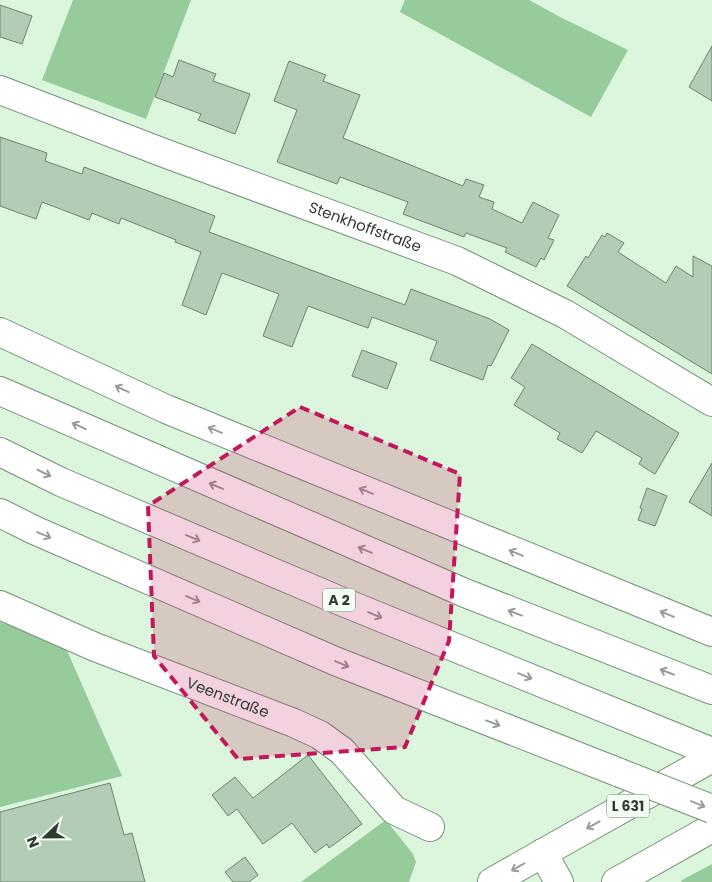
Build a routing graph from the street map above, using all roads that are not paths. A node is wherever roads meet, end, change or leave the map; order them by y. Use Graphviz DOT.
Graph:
graph roads {
  1 [pos="0,90"];
  2 [pos="0,332"];
  3 [pos="0,391"];
  4 [pos="712,402"];
  5 [pos="0,452"];
  6 [pos="0,513"];
  7 [pos="0,605"];
  8 [pos="712,632"];
  9 [pos="712,690"];
  10 [pos="712,752"];
  11 [pos="712,758"];
  12 [pos="712,809"];
  13 [pos="430,827"];
  14 [pos="712,828"];
  15 [pos="543,853"];
  16 [pos="492,882"];
  17 [pos="559,882"];
  18 [pos="616,882"];
  1 -- 4 [label="main road, Stenkhoffstraße"];
  8 -- 2 [label="main road, one-way"];
  9 -- 3 [label="main road, one-way"];
  5 -- 10 [label="main road, A 2, one-way"];
  6 -- 12 [label="main road, one-way, bridge"];
  7 -- 13 [label="main road, Veenstraße"];
  11 -- 15 [label="main road, L 631, one-way"];
  14 -- 18 [label="main road"];
  15 -- 16 [label="main road, L 631, one-way"];
  15 -- 17 [label="main road"];
}
